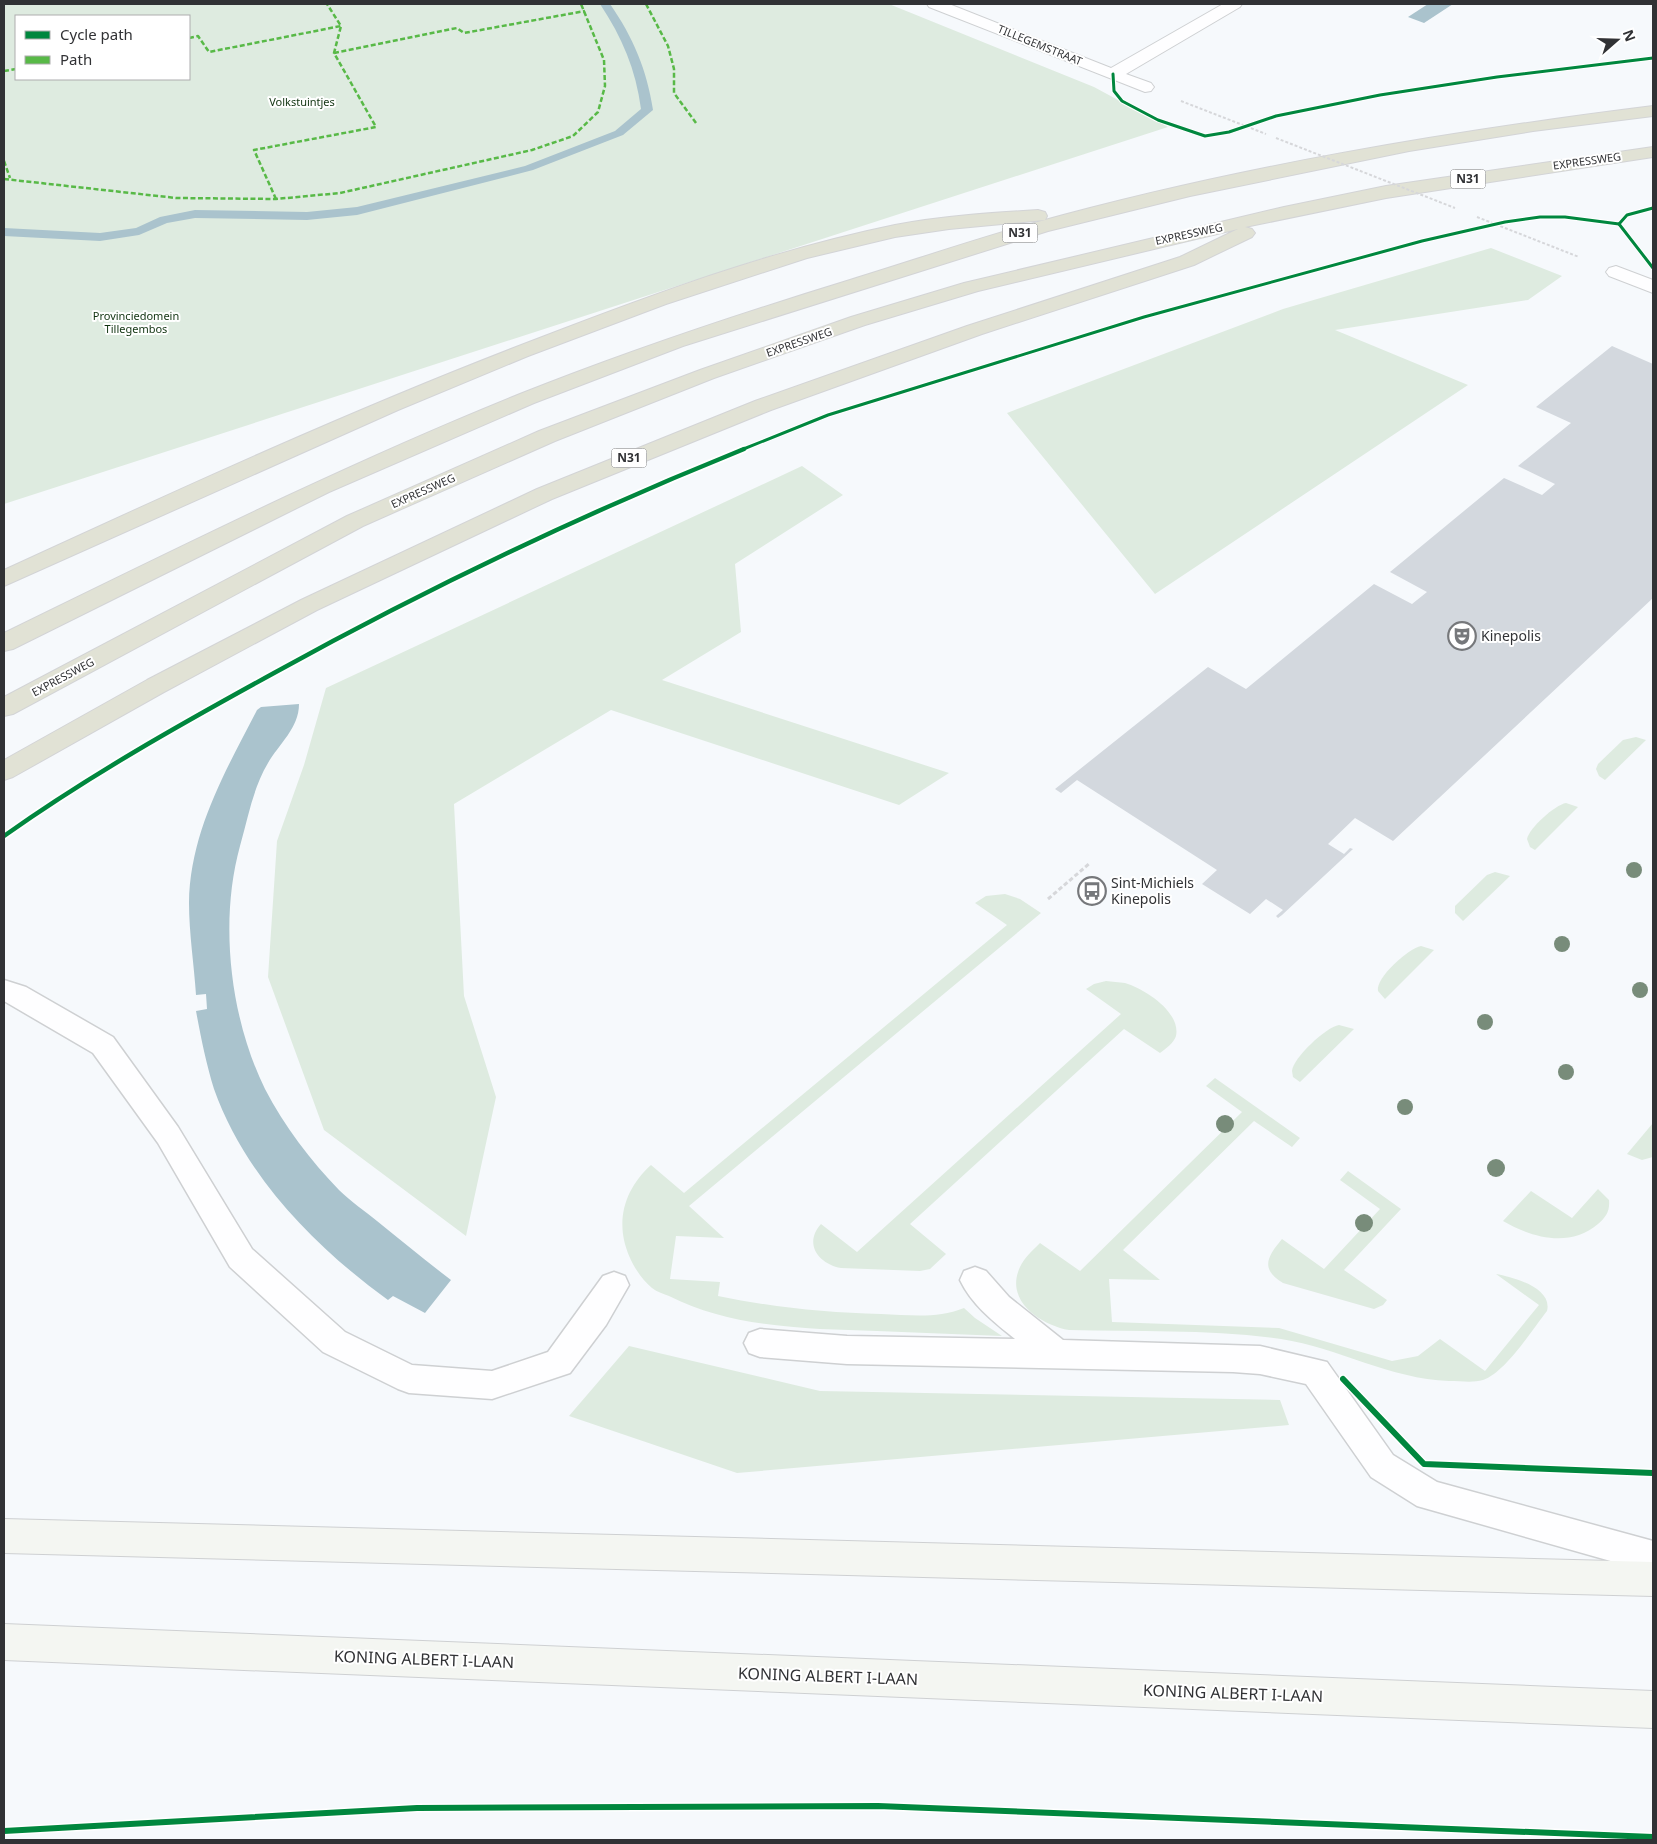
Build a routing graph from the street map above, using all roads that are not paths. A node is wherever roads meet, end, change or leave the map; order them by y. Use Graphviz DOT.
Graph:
graph roads {
  1 [pos="935,4"];
  2 [pos="1234,4"];
  3 [pos="1113,74"];
  4 [pos="1145,87"];
  5 [pos="1653,111"];
  6 [pos="1653,152"];
  7 [pos="1097,212"];
  8 [pos="1284,213"];
  9 [pos="1616,272"];
  10 [pos="1653,287"];
  11 [pos="4,579"];
  12 [pos="4,643"];
  13 [pos="4,708"];
  14 [pos="4,771"];
  15 [pos="4,990"];
  16 [pos="976,1280"];
  17 [pos="614,1285"];
  18 [pos="760,1343"];
  19 [pos="1058,1355"];
  20 [pos="4,1536"];
  21 [pos="1653,1556"];
  22 [pos="1653,1579"];
  23 [pos="4,1642"];
  24 [pos="1653,1710"];
  1 -- 3 [label="street, TILLEGEMSTRAAT"];
  2 -- 3 [label="street"];
  3 -- 4 [label="street, TILLEGEMSTRAAT"];
  5 -- 7 [label="highway, N31"];
  6 -- 8 [label="highway, EXPRESSWEG / N31"];
  7 -- 11 [label="highway, N31"];
  7 -- 12 [label="highway, N31"];
  8 -- 13 [label="highway, EXPRESSWEG / N31"];
  8 -- 14 [label="highway, N31"];
  9 -- 10 [label="street"];
  15 -- 17 [label="lane"];
  16 -- 19 [label="lane"];
  18 -- 19 [label="lane"];
  19 -- 21 [label="lane"];
  20 -- 22 [label="main road"];
  23 -- 24 [label="main road, KONING ALBERT I-LAAN"];
}
